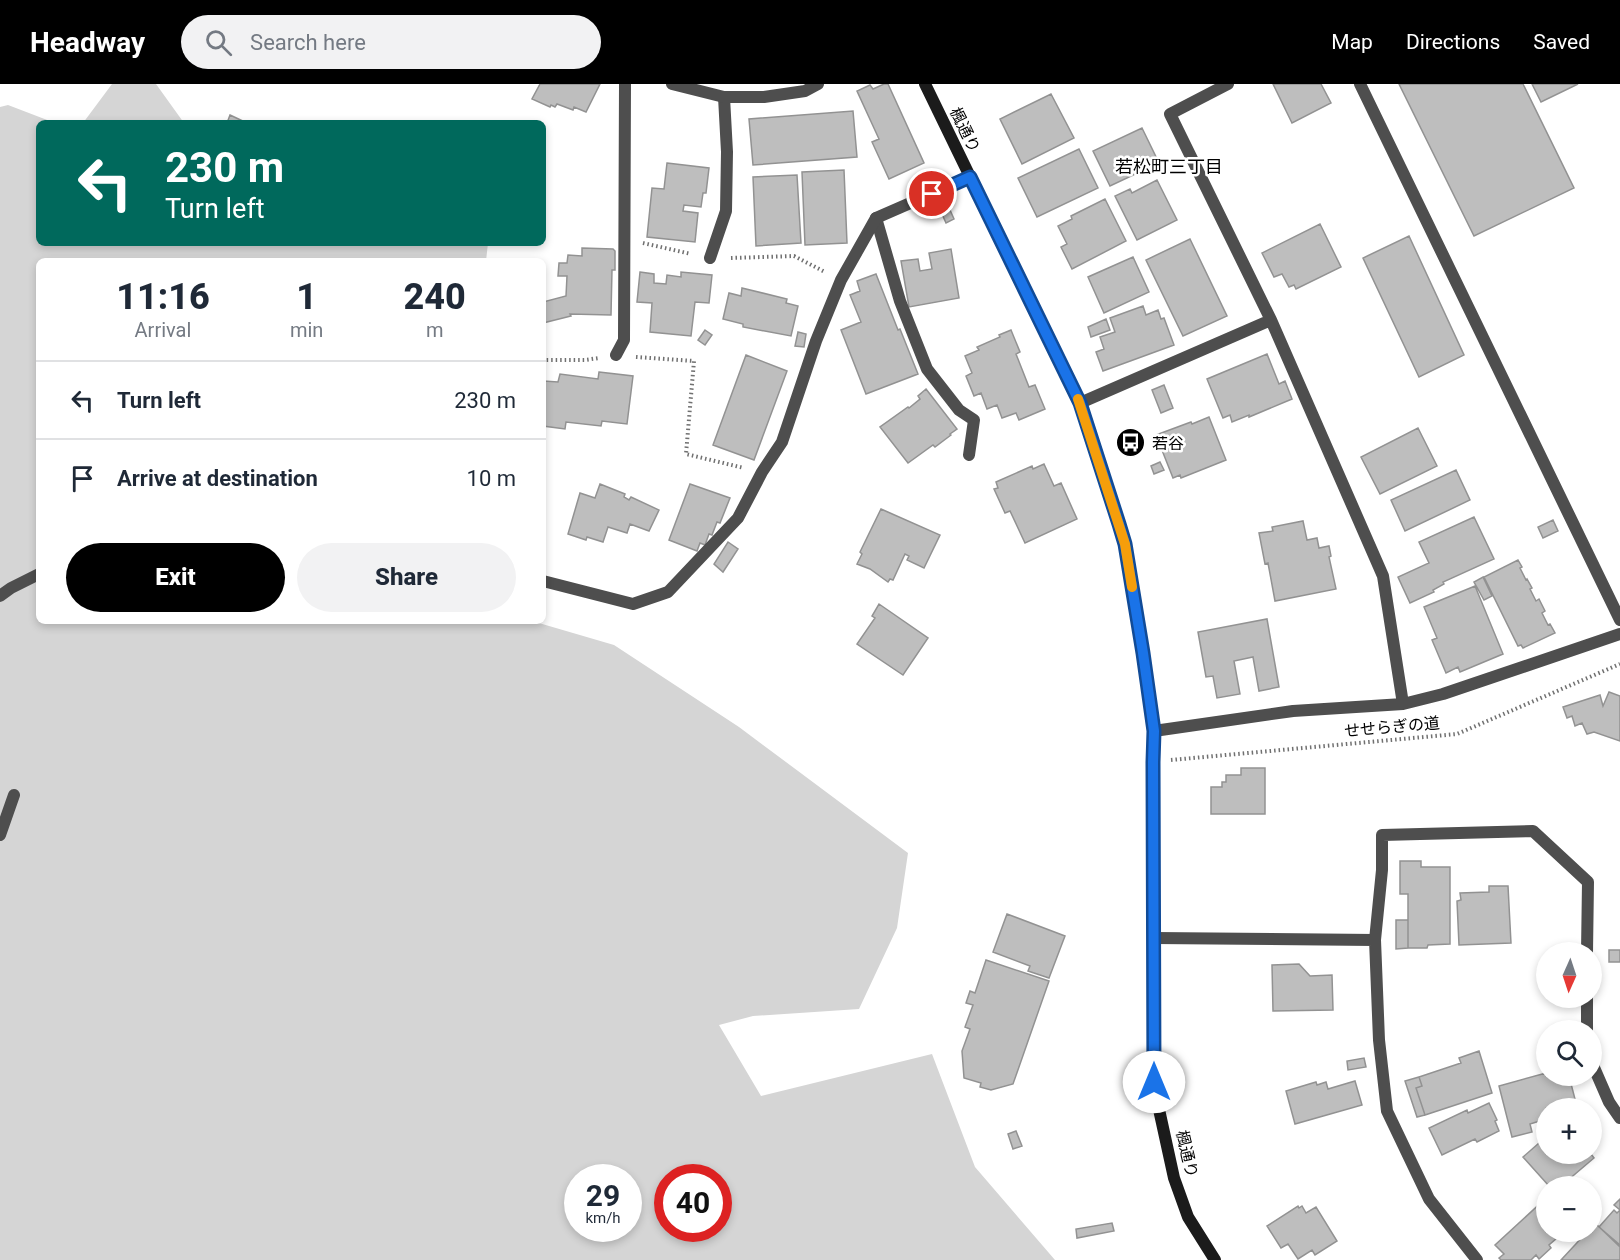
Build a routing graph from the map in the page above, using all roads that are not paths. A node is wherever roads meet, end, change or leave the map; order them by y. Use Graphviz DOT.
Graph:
graph roads {
  1 [pos="625,84"];
  2 [pos="672,84"];
  3 [pos="716,84"];
  4 [pos="818,84"];
  5 [pos="925,84"];
  6 [pos="1228,84"];
  7 [pos="1360,84"];
  8 [pos="724,97"];
  9 [pos="970,177"];
  10 [pos="876,218"];
  11 [pos="710,258"];
  12 [pos="1271,320"];
  13 [pos="616,355"];
  14 [pos="1080,403"];
  15 [pos="969,455"];
  16 [pos="36,576"];
  17 [pos="546,582"];
  18 [pos="0,596"];
  19 [pos="1620,620"];
  20 [pos="1620,634"];
  21 [pos="1403,704"];
  22 [pos="1154,731"];
  23 [pos="14,795"];
  24 [pos="0,835"];
  25 [pos="1154,938"];
  26 [pos="1375,940"];
  27 [pos="1587,942"];
  28 [pos="1602,1085"];
  29 [pos="1620,1118"];
  30 [pos="1215,1260"];
  31 [pos="1477,1260"];
  1 -- 13 [label="street"];
  2 -- 8 [label="street"];
  3 -- 8 [label="street"];
  4 -- 8 [label="street"];
  5 -- 9 [label="street, 楓通り"];
  6 -- 12 [label="street"];
  7 -- 19 [label="street"];
  8 -- 11 [label="street"];
  9 -- 10 [label="street"];
  9 -- 14 [label="street, 楓通り"];
  10 -- 15 [label="street"];
  10 -- 17 [label="street"];
  12 -- 14 [label="street"];
  12 -- 21 [label="street"];
  14 -- 22 [label="street, 楓通り"];
  16 -- 18 [label="street"];
  20 -- 21 [label="street"];
  21 -- 22 [label="street"];
  22 -- 25 [label="street, 楓通り"];
  23 -- 24 [label="street"];
  25 -- 26 [label="street"];
  25 -- 30 [label="street, 楓通り"];
  26 -- 27 [label="street"];
  26 -- 31 [label="street"];
  28 -- 29 [label="street"];
}
